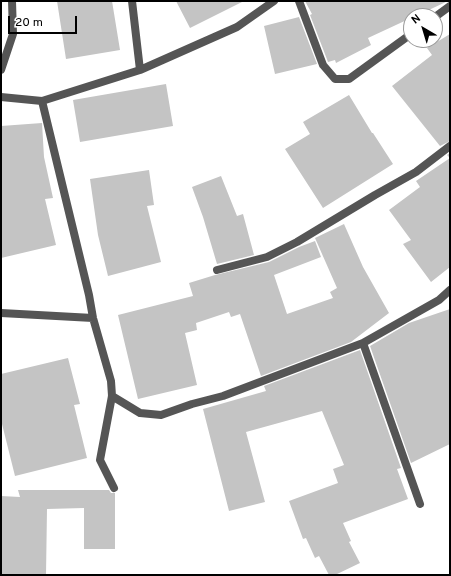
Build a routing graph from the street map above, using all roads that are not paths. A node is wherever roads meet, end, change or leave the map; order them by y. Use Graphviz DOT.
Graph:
graph roads {
  1 [pos="12,1"];
  2 [pos="132,1"];
  3 [pos="274,1"];
  4 [pos="299,1"];
  5 [pos="403,40"];
  6 [pos="1,70"];
  7 [pos="140,70"];
  8 [pos="1,97"];
  9 [pos="42,101"];
  10 [pos="450,146"];
  11 [pos="217,270"];
  12 [pos="450,290"];
  13 [pos="1,313"];
  14 [pos="93,318"];
  15 [pos="363,343"];
  16 [pos="112,396"];
  17 [pos="114,488"];
  18 [pos="420,504"];
  1 -- 6 [label="street"];
  2 -- 7 [label="street"];
  3 -- 7 [label="street"];
  4 -- 5 [label="street"];
  7 -- 9 [label="street"];
  8 -- 9 [label="street"];
  9 -- 14 [label="street"];
  10 -- 11 [label="street"];
  12 -- 15 [label="street"];
  13 -- 14 [label="street"];
  14 -- 16 [label="street"];
  15 -- 16 [label="street"];
  15 -- 18 [label="street"];
  16 -- 17 [label="street"];
}
